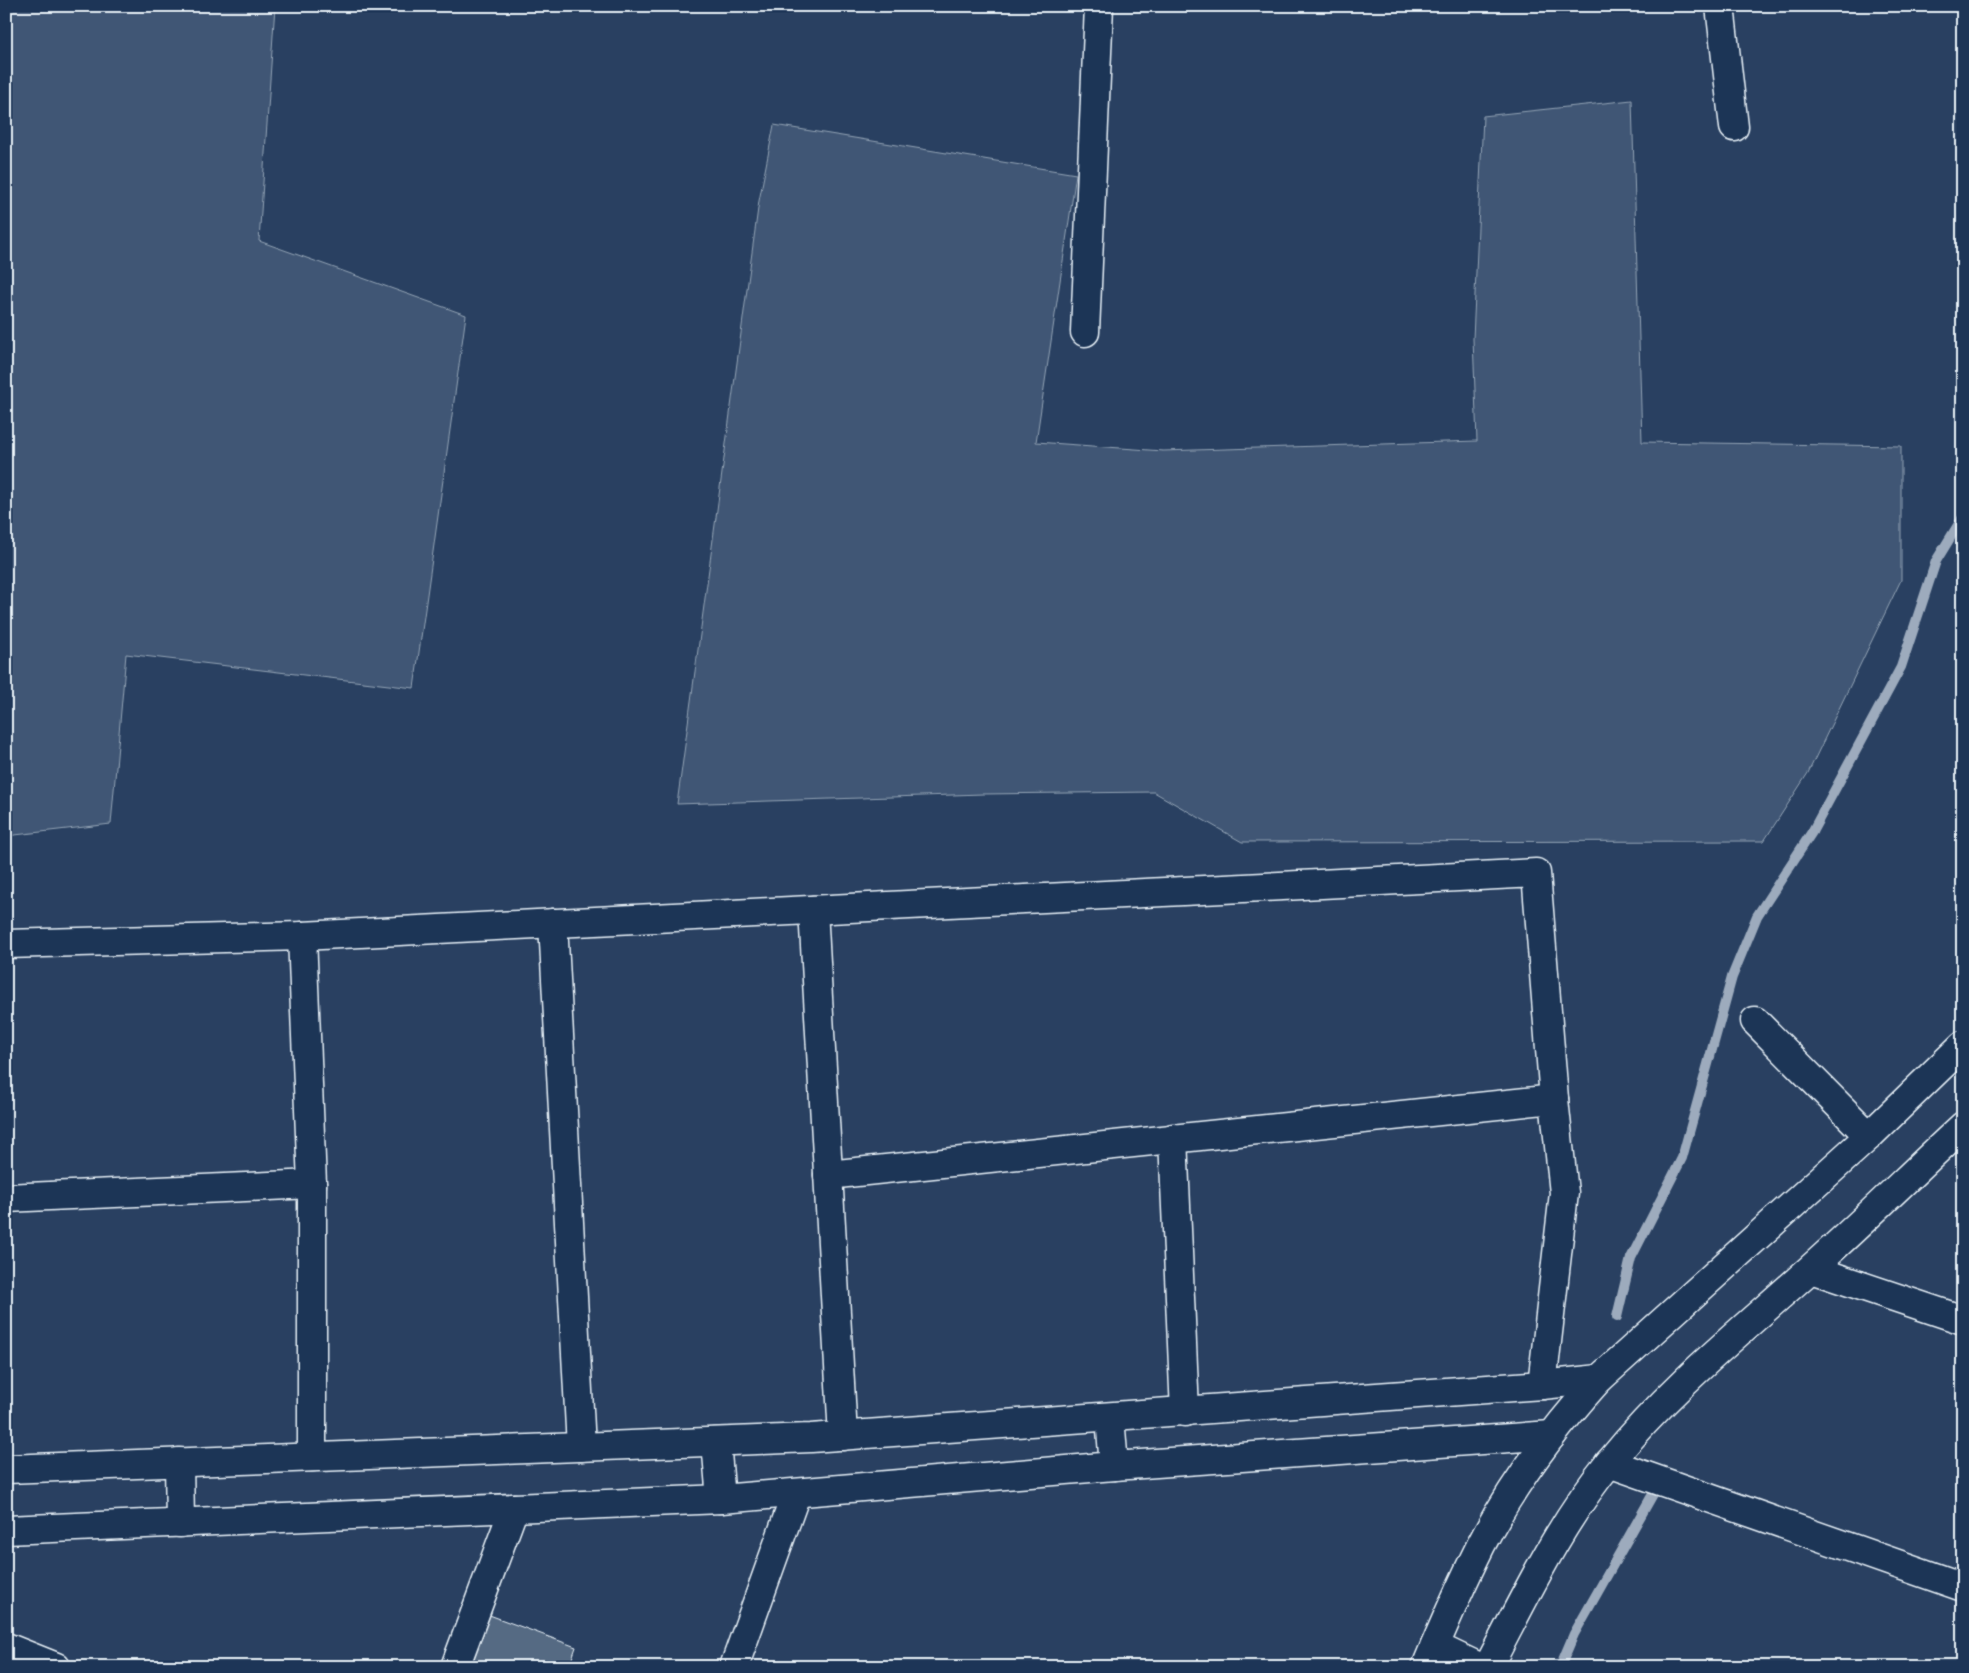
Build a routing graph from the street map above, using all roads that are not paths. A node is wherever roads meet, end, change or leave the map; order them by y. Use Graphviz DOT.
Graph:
graph roads {
  1 [pos="1099,6"];
  2 [pos="1720,6"];
  3 [pos="1734,127"];
  4 [pos="1085,332"];
  5 [pos="813,910"];
  6 [pos="553,923"];
  7 [pos="302,936"];
  8 [pos="6,944"];
  9 [pos="1755,1022"];
  10 [pos="1963,1045"];
  11 [pos="1554,1099"];
  12 [pos="1963,1126"];
  13 [pos="1869,1136"];
  14 [pos="1173,1138"];
  15 [pos="828,1175"];
  16 [pos="312,1184"];
  17 [pos="6,1198"];
  18 [pos="1811,1269"];
  19 [pos="1963,1320"];
  20 [pos="1600,1378"];
  21 [pos="1542,1386"];
  22 [pos="1185,1412"];
  23 [pos="1110,1417"];
  24 [pos="1552,1435"];
  25 [pos="843,1436"];
  26 [pos="716,1442"];
  27 [pos="581,1447"];
  28 [pos="312,1457"];
  29 [pos="179,1462"];
  30 [pos="1609,1463"];
  31 [pos="1114,1466"];
  32 [pos="6,1469"];
  33 [pos="796,1494"];
  34 [pos="721,1499"];
  35 [pos="514,1508"];
  36 [pos="180,1522"];
  37 [pos="6,1530"];
  38 [pos="1963,1587"];
  39 [pos="6,1647"];
  40 [pos="1431,1657"];
  41 [pos="56,1667"];
  42 [pos="454,1667"];
  43 [pos="734,1667"];
  44 [pos="1478,1667"];
  45 [pos="1488,1667"];
  1 -- 4 [label="street"];
  2 -- 3 [label="street"];
  5 -- 6 [label="street"];
  5 -- 11 [label="street"];
  5 -- 15 [label="street"];
  6 -- 7 [label="street"];
  6 -- 27 [label="street"];
  7 -- 8 [label="street"];
  7 -- 16 [label="street"];
  9 -- 13 [label="street"];
  10 -- 13 [label="street"];
  11 -- 14 [label="street"];
  11 -- 21 [label="street"];
  12 -- 18 [label="street"];
  13 -- 20 [label="street"];
  14 -- 15 [label="street"];
  14 -- 22 [label="street"];
  15 -- 25 [label="street"];
  16 -- 17 [label="street"];
  16 -- 28 [label="street"];
  18 -- 19 [label="street"];
  18 -- 30 [label="street"];
  20 -- 21 [label="street"];
  20 -- 24 [label="street"];
  21 -- 22 [label="street"];
  22 -- 23 [label="street"];
  23 -- 25 [label="street"];
  23 -- 31 [label="street"];
  24 -- 31 [label="street"];
  24 -- 40 [label="street"];
  25 -- 26 [label="street"];
  26 -- 27 [label="street"];
  26 -- 34 [label="street"];
  27 -- 28 [label="street"];
  28 -- 29 [label="street"];
  29 -- 32 [label="street"];
  29 -- 36 [label="street"];
  30 -- 38 [label="street"];
  30 -- 45 [label="street"];
  31 -- 33 [label="street"];
  33 -- 34 [label="street"];
  33 -- 43 [label="street"];
  34 -- 35 [label="street"];
  35 -- 36 [label="street"];
  35 -- 42 [label="street"];
  36 -- 37 [label="street"];
  39 -- 41 [label="street"];
  40 -- 44 [label="street"];
}
